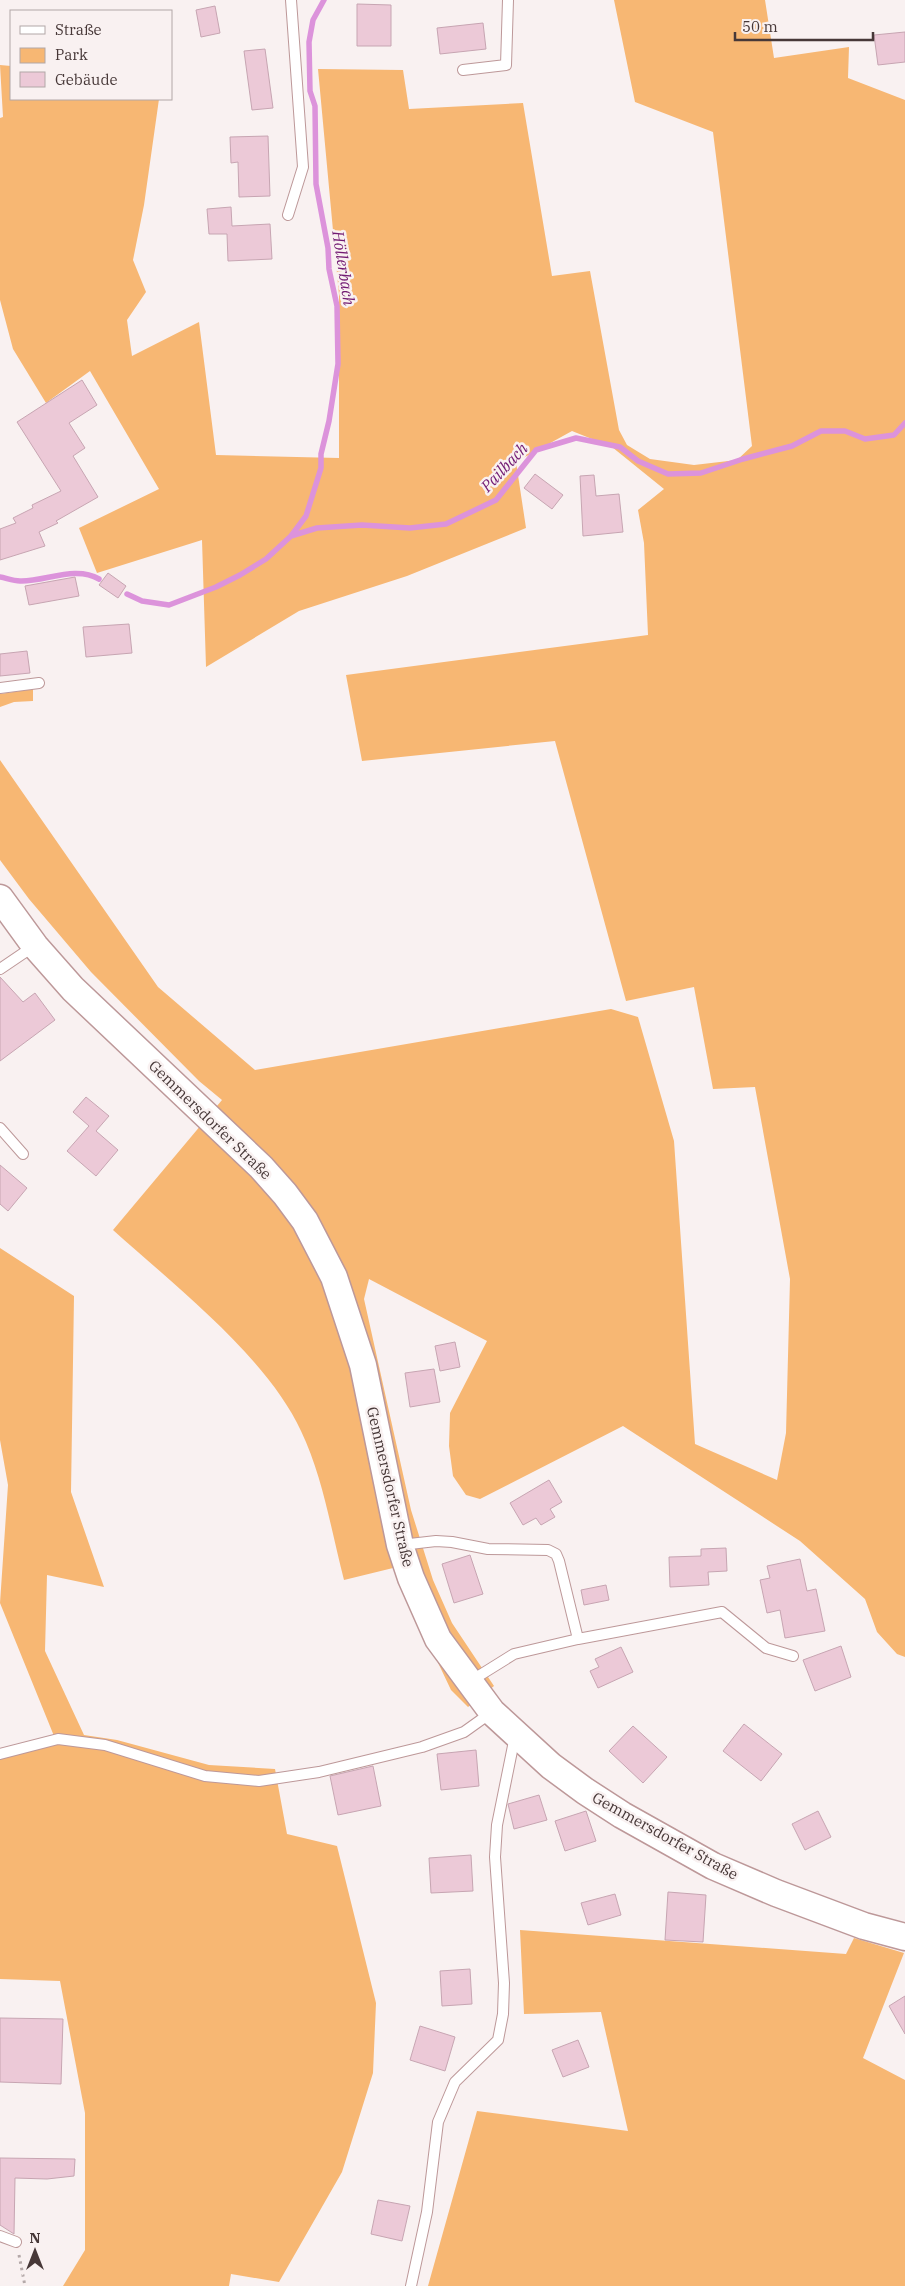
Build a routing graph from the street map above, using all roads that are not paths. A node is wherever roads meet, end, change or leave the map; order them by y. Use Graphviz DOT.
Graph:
graph roads {
  1 [pos="291,0"];
  2 [pos="508,0"];
  3 [pos="463,70"];
  4 [pos="288,215"];
  5 [pos="39,683"];
  6 [pos="0,688"];
  7 [pos="0,898"];
  8 [pos="35,946"];
  9 [pos="0,969"];
  10 [pos="0,1128"];
  11 [pos="23,1154"];
  12 [pos="400,1545"];
  13 [pos="578,1638"];
  14 [pos="793,1656"];
  15 [pos="468,1682"];
  16 [pos="492,1712"];
  17 [pos="515,1735"];
  18 [pos="0,1754"];
  19 [pos="905,1937"];
  20 [pos="0,2236"];
  21 [pos="16,2242"];
  22 [pos="411,2286"];
  1 -- 4 [label="lane"];
  2 -- 3 [label="lane"];
  5 -- 6 [label="lane"];
  7 -- 8 [label="main road, Gemmersdorfer Straße"];
  8 -- 9 [label="lane"];
  8 -- 12 [label="main road, Gemmersdorfer Straße"];
  10 -- 11 [label="lane"];
  12 -- 13 [label="lane"];
  12 -- 15 [label="main road, Gemmersdorfer Straße"];
  13 -- 14 [label="lane"];
  13 -- 15 [label="lane"];
  15 -- 16 [label="main road, Gemmersdorfer Straße"];
  16 -- 17 [label="main road, Gemmersdorfer Straße"];
  16 -- 18 [label="lane"];
  17 -- 19 [label="main road, Gemmersdorfer Straße"];
  17 -- 22 [label="lane"];
  20 -- 21 [label="lane"];
}
